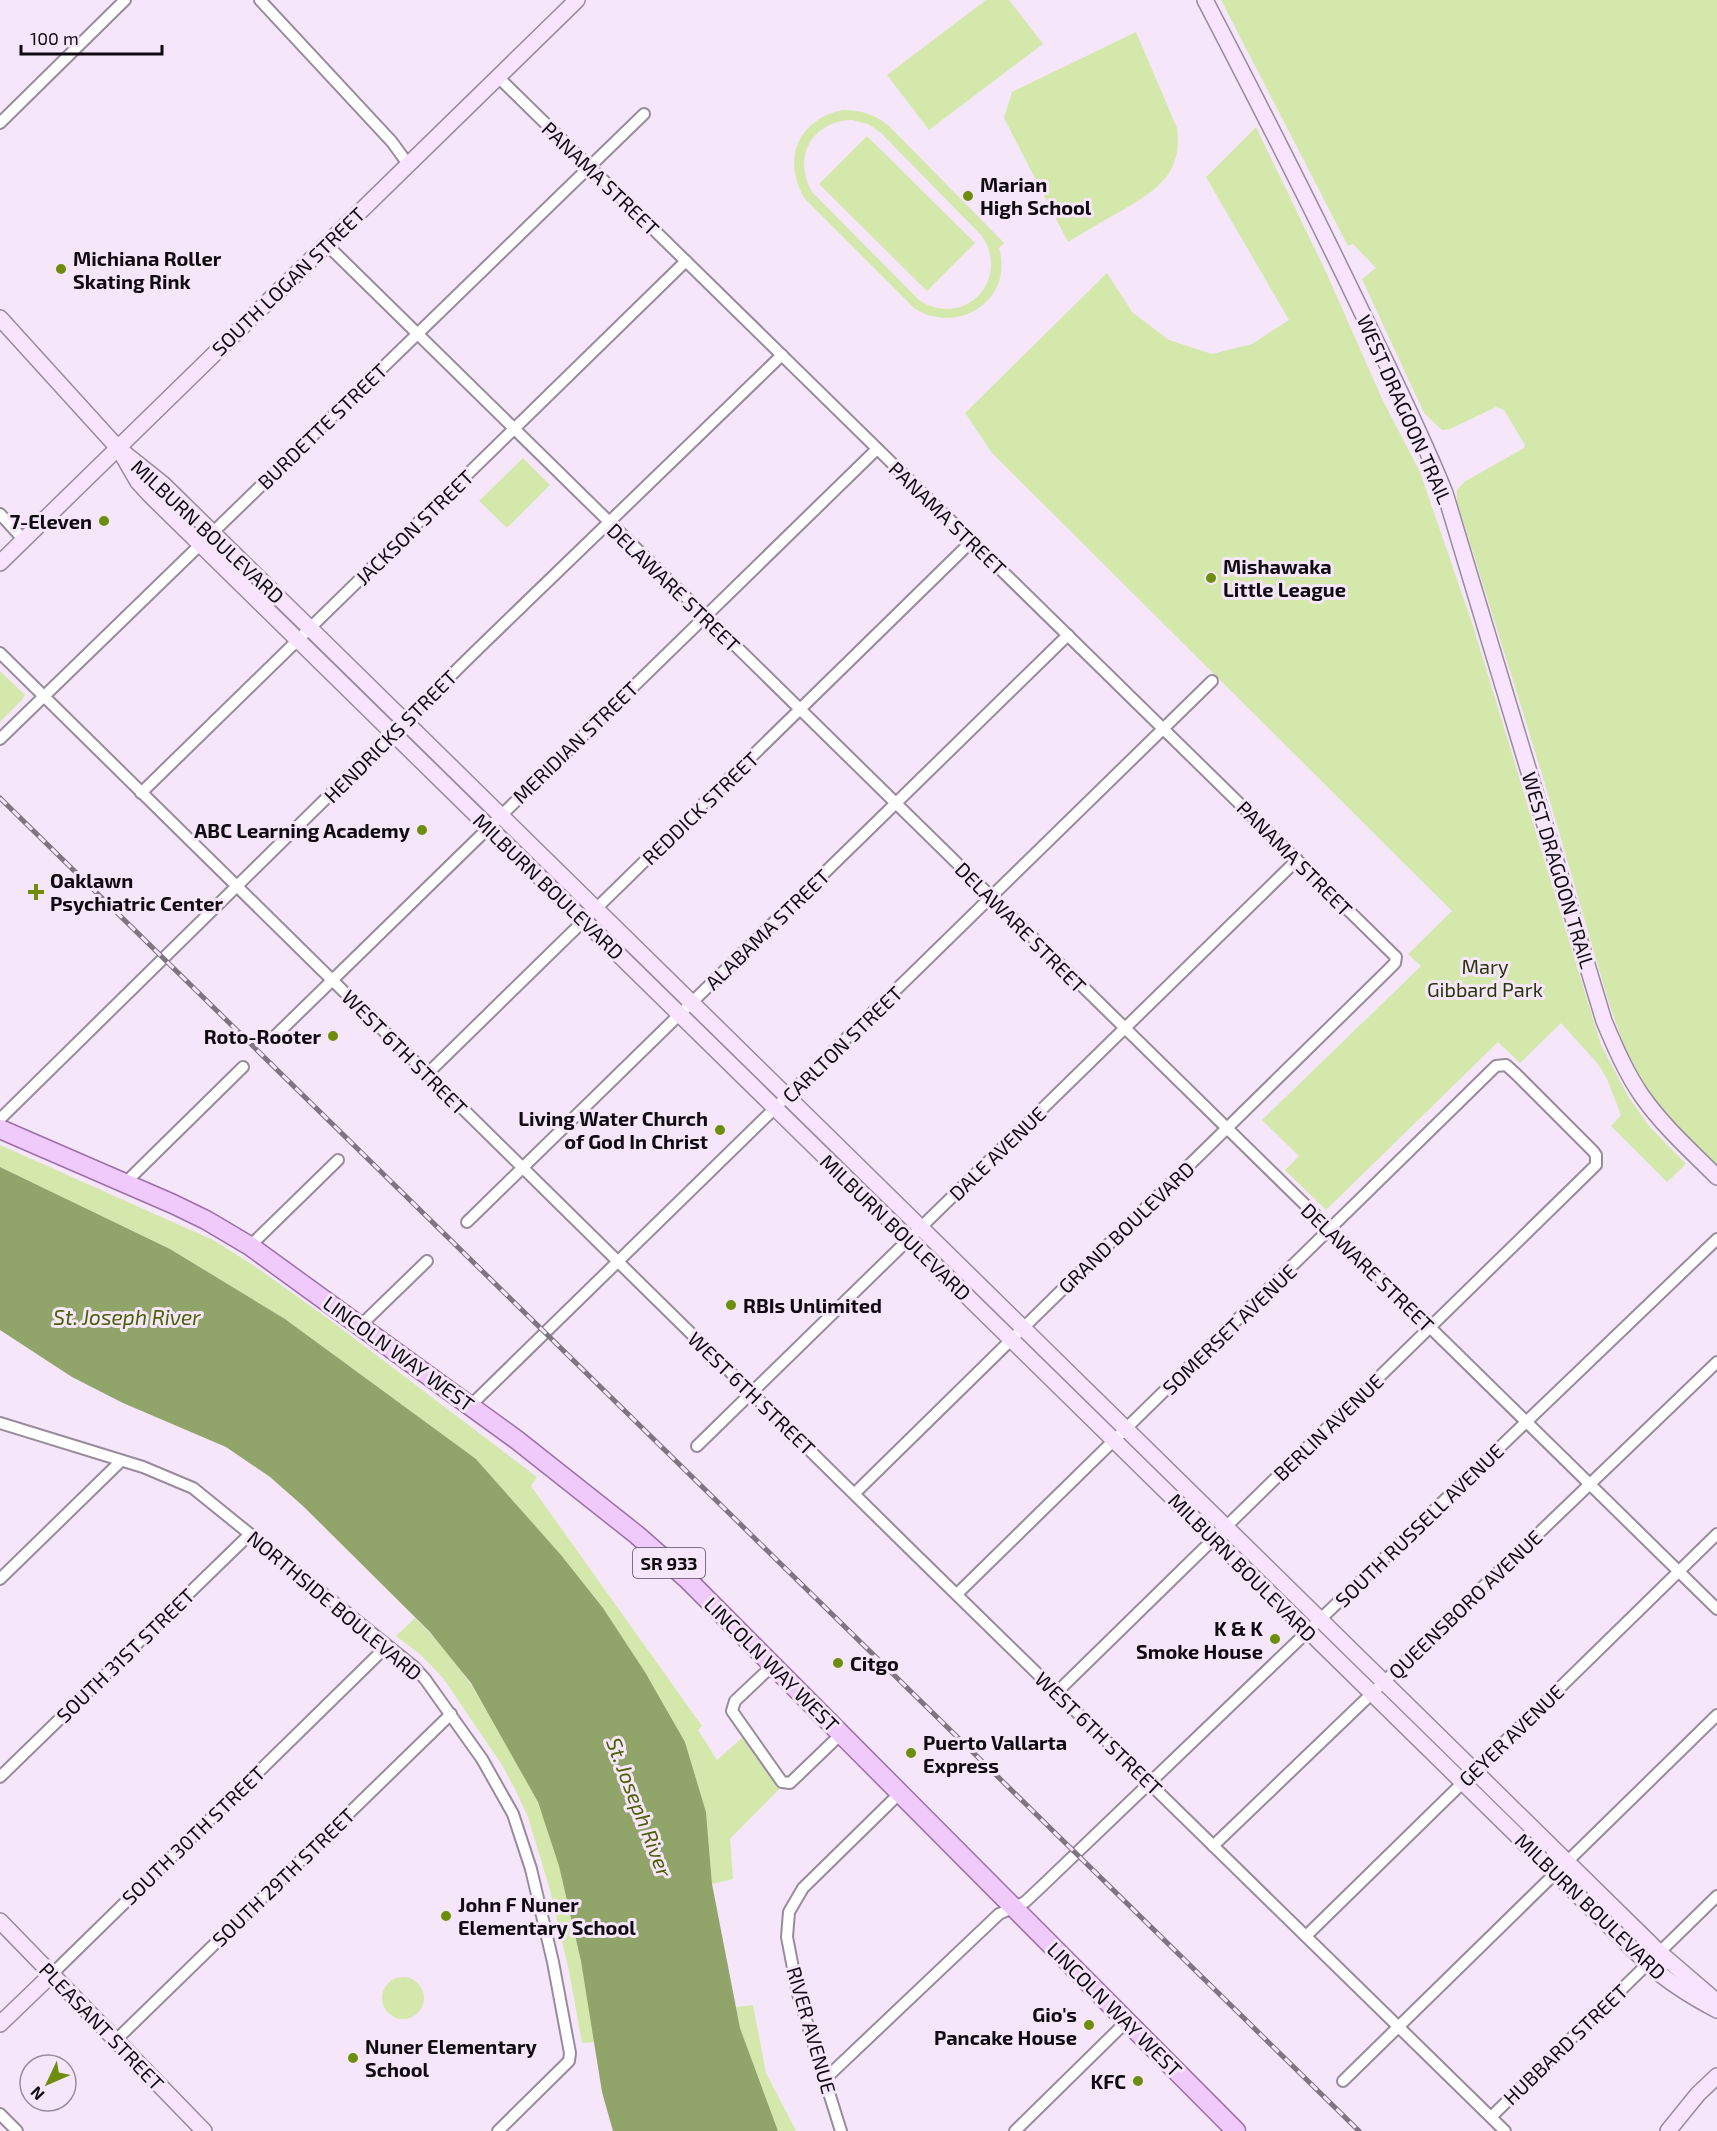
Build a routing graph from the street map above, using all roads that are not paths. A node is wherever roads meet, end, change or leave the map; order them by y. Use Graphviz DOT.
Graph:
graph roads {
  1 [pos="124,0"];
  2 [pos="260,0"];
  3 [pos="577,0"];
  4 [pos="1205,0"];
  5 [pos="498,77"];
  6 [pos="644,114"];
  7 [pos="0,123"];
  8 [pos="408,164"];
  9 [pos="589,167"];
  10 [pos="326,244"];
  11 [pos="686,261"];
  12 [pos="0,318"];
  13 [pos="417,333"];
  14 [pos="782,355"];
  15 [pos="514,429"];
  16 [pos="118,448"];
  17 [pos="877,448"];
  18 [pos="0,514"];
  19 [pos="610,523"];
  20 [pos="213,533"];
  21 [pos="24,540"];
  22 [pos="972,541"];
  23 [pos="200,544"];
  24 [pos="0,563"];
  25 [pos="705,616"];
  26 [pos="310,628"];
  27 [pos="1068,635"];
  28 [pos="298,640"];
  29 [pos="0,653"];
  30 [pos="1212,681"];
  31 [pos="43,697"];
  32 [pos="800,710"];
  33 [pos="405,722"];
  34 [pos="1163,729"];
  35 [pos="393,733"];
  36 [pos="0,739"];
  37 [pos="141,793"];
  38 [pos="896,804"];
  39 [pos="501,815"];
  40 [pos="488,827"];
  41 [pos="1297,860"];
  42 [pos="236,887"];
  43 [pos="992,897"];
  44 [pos="597,909"];
  45 [pos="585,921"];
  46 [pos="1396,960"];
  47 [pos="332,981"];
  48 [pos="692,1003"];
  49 [pos="680,1014"];
  50 [pos="1125,1028"];
  51 [pos="274,1037"];
  52 [pos="243,1067"];
  53 [pos="427,1074"];
  54 [pos="787,1096"];
  55 [pos="776,1108"];
  56 [pos="0,1119"];
  57 [pos="1227,1128"];
  58 [pos="0,1130"];
  59 [pos="338,1160"];
  60 [pos="1597,1160"];
  61 [pos="522,1168"];
  62 [pos="1717,1177"];
  63 [pos="124,1184"];
  64 [pos="467,1222"];
  65 [pos="920,1227"];
  66 [pos="1330,1230"];
  67 [pos="908,1239"];
  68 [pos="1717,1239"];
  69 [pos="250,1246"];
  70 [pos="427,1261"];
  71 [pos="618,1262"];
  72 [pos="361,1325"];
  73 [pos="1430,1327"];
  74 [pos="1023,1328"];
  75 [pos="1011,1339"];
  76 [pos="1717,1362"];
  77 [pos="751,1392"];
  78 [pos="471,1405"];
  79 [pos="1526,1422"];
  80 [pos="0,1423"];
  81 [pos="1126,1429"];
  82 [pos="1115,1441"];
  83 [pos="697,1446"];
  84 [pos="121,1461"];
  85 [pos="1590,1484"];
  86 [pos="855,1493"];
  87 [pos="1226,1527"];
  88 [pos="250,1534"];
  89 [pos="1717,1534"];
  90 [pos="1214,1538"];
  91 [pos="1679,1571"];
  92 [pos="0,1579"];
  93 [pos="957,1594"];
  94 [pos="1717,1609"];
  95 [pos="1320,1619"];
  96 [pos="1308,1631"];
  97 [pos="387,1646"];
  98 [pos="773,1665"];
  99 [pos="1384,1682"];
  100 [pos="1057,1692"];
  101 [pos="1372,1693"];
  102 [pos="451,1714"];
  103 [pos="1717,1714"];
  104 [pos="841,1734"];
  105 [pos="1475,1770"];
  106 [pos="0,1777"];
  107 [pos="1463,1782"];
  108 [pos="1150,1783"];
  109 [pos="900,1793"];
  110 [pos="1213,1845"];
  111 [pos="1567,1861"];
  112 [pos="1555,1873"];
  113 [pos="1717,1896"];
  114 [pos="1014,1907"];
  115 [pos="0,1921"];
  116 [pos="1306,1936"];
  117 [pos="1659,1952"];
  118 [pos="1647,1963"];
  119 [pos="51,1975"];
  120 [pos="1717,2002"];
  121 [pos="1717,2010"];
  122 [pos="1127,2021"];
  123 [pos="0,2024"];
  124 [pos="1398,2027"];
  125 [pos="116,2040"];
  126 [pos="1717,2076"];
  127 [pos="825,2079"];
  128 [pos="1343,2080"];
  129 [pos="0,2114"];
  130 [pos="1491,2117"];
  131 [pos="1233,2130"];
  132 [pos="17,2131"];
  133 [pos="204,2131"];
  134 [pos="498,2131"];
  135 [pos="841,2131"];
  136 [pos="1015,2131"];
  137 [pos="1505,2131"];
  138 [pos="1668,2131"];
  1 -- 7 [label="street"];
  2 -- 8 [label="street"];
  3 -- 5 [label="street, SOUTH LOGAN STREET"];
  4 -- 62 [label="street, WEST DRAGOON TRAIL"];
  5 -- 8 [label="street, SOUTH LOGAN STREET"];
  5 -- 9 [label="street, PANAMA STREET"];
  6 -- 9 [label="street, BURDETTE STREET"];
  8 -- 10 [label="street, SOUTH LOGAN STREET"];
  9 -- 11 [label="street, PANAMA STREET"];
  9 -- 13 [label="street, BURDETTE STREET"];
  10 -- 13 [label="street, DELAWARE STREET"];
  10 -- 16 [label="street, SOUTH LOGAN STREET"];
  11 -- 14 [label="street, PANAMA STREET"];
  11 -- 15 [label="street, JACKSON STREET"];
  12 -- 16 [label="street"];
  13 -- 15 [label="street, DELAWARE STREET"];
  13 -- 20 [label="street, BURDETTE STREET"];
  14 -- 17 [label="street, PANAMA STREET"];
  14 -- 19 [label="street, HENDRICKS STREET"];
  15 -- 19 [label="street, DELAWARE STREET"];
  15 -- 26 [label="street, JACKSON STREET"];
  16 -- 20 [label="street, MILBURN BOULEVARD"];
  16 -- 21 [label="street, SOUTH LOGAN STREET"];
  16 -- 23 [label="street, MILBURN BOULEVARD"];
  17 -- 22 [label="street, PANAMA STREET"];
  17 -- 25 [label="street, MERIDIAN STREET"];
  18 -- 21 [label="street"];
  19 -- 25 [label="street, DELAWARE STREET"];
  19 -- 33 [label="street, HENDRICKS STREET"];
  20 -- 23 [label="street, BURDETTE STREET"];
  20 -- 26 [label="street, MILBURN BOULEVARD"];
  21 -- 24 [label="street, SOUTH LOGAN STREET"];
  22 -- 27 [label="street, PANAMA STREET"];
  22 -- 32 [label="street, REDDICK STREET"];
  23 -- 28 [label="street, MILBURN BOULEVARD"];
  23 -- 31 [label="street, BURDETTE STREET"];
  25 -- 32 [label="street, DELAWARE STREET"];
  25 -- 39 [label="street, MERIDIAN STREET"];
  26 -- 28 [label="street, JACKSON STREET"];
  26 -- 33 [label="street, MILBURN BOULEVARD"];
  27 -- 34 [label="street, PANAMA STREET"];
  27 -- 38 [label="street, ALABAMA STREET"];
  28 -- 35 [label="street, MILBURN BOULEVARD"];
  28 -- 37 [label="street, JACKSON STREET"];
  29 -- 31 [label="street, WEST 6TH STREET"];
  30 -- 34 [label="street, CARLTON STREET"];
  31 -- 36 [label="street, BURDETTE STREET"];
  31 -- 37 [label="street, WEST 6TH STREET"];
  32 -- 38 [label="street, DELAWARE STREET"];
  32 -- 44 [label="street, REDDICK STREET"];
  33 -- 35 [label="street, HENDRICKS STREET"];
  33 -- 39 [label="street, MILBURN BOULEVARD"];
  34 -- 41 [label="street, PANAMA STREET"];
  34 -- 43 [label="street, CARLTON STREET"];
  35 -- 40 [label="street, MILBURN BOULEVARD"];
  35 -- 42 [label="street, HENDRICKS STREET"];
  37 -- 42 [label="street, WEST 6TH STREET"];
  38 -- 43 [label="street, DELAWARE STREET"];
  38 -- 48 [label="street, ALABAMA STREET"];
  39 -- 40 [label="street, MERIDIAN STREET"];
  39 -- 44 [label="street, MILBURN BOULEVARD"];
  40 -- 45 [label="street, MILBURN BOULEVARD"];
  40 -- 47 [label="street, MERIDIAN STREET"];
  41 -- 46 [label="street, PANAMA STREET"];
  41 -- 50 [label="street, DALE AVENUE"];
  42 -- 47 [label="street, WEST 6TH STREET"];
  42 -- 56 [label="street, HENDRICKS STREET"];
  43 -- 50 [label="street, DELAWARE STREET"];
  43 -- 54 [label="street, CARLTON STREET"];
  44 -- 45 [label="street, REDDICK STREET"];
  44 -- 48 [label="street, MILBURN BOULEVARD"];
  45 -- 49 [label="street, MILBURN BOULEVARD"];
  45 -- 53 [label="street, REDDICK STREET"];
  46 -- 57 [label="street, GRAND BOULEVARD"];
  47 -- 51 [label="street, MERIDIAN STREET"];
  47 -- 53 [label="street, WEST 6TH STREET"];
  48 -- 49 [label="street, ALABAMA STREET"];
  48 -- 54 [label="street, MILBURN BOULEVARD"];
  49 -- 55 [label="street, MILBURN BOULEVARD"];
  49 -- 61 [label="street, ALABAMA STREET"];
  50 -- 57 [label="street, DELAWARE STREET"];
  50 -- 65 [label="street, DALE AVENUE"];
  52 -- 63 [label="street"];
  53 -- 61 [label="street, WEST 6TH STREET"];
  54 -- 55 [label="street, CARLTON STREET"];
  54 -- 65 [label="street, MILBURN BOULEVARD"];
  55 -- 67 [label="street, MILBURN BOULEVARD"];
  55 -- 71 [label="street, CARLTON STREET"];
  57 -- 66 [label="street, DELAWARE STREET"];
  57 -- 74 [label="street, GRAND BOULEVARD"];
  58 -- 63 [label="main road, LINCOLN WAY WEST / SR 933"];
  59 -- 69 [label="street"];
  60 -- 66 [label="street, SOMERSET AVENUE"];
  60 -- 73 [label="street, BERLIN AVENUE"];
  61 -- 64 [label="street, ALABAMA STREET"];
  61 -- 71 [label="street, WEST 6TH STREET"];
  63 -- 69 [label="main road, LINCOLN WAY WEST / SR 933"];
  65 -- 67 [label="street, DALE AVENUE"];
  65 -- 74 [label="street, MILBURN BOULEVARD"];
  66 -- 73 [label="street, DELAWARE STREET"];
  66 -- 81 [label="street, SOMERSET AVENUE"];
  67 -- 75 [label="street, MILBURN BOULEVARD"];
  67 -- 77 [label="street, DALE AVENUE"];
  68 -- 79 [label="street, SOUTH RUSSELL AVENUE"];
  69 -- 72 [label="main road, LINCOLN WAY WEST / SR 933"];
  70 -- 72 [label="street"];
  71 -- 77 [label="street, WEST 6TH STREET"];
  71 -- 78 [label="street, CARLTON STREET"];
  72 -- 78 [label="main road, LINCOLN WAY WEST / SR 933"];
  73 -- 79 [label="street, DELAWARE STREET"];
  73 -- 87 [label="street, BERLIN AVENUE"];
  74 -- 75 [label="street, GRAND BOULEVARD"];
  74 -- 81 [label="street, MILBURN BOULEVARD"];
  75 -- 82 [label="street, MILBURN BOULEVARD"];
  75 -- 86 [label="street, GRAND BOULEVARD"];
  76 -- 85 [label="street, QUEENSBORO AVENUE"];
  77 -- 83 [label="street, DALE AVENUE"];
  77 -- 86 [label="street, WEST 6TH STREET"];
  78 -- 98 [label="main road, LINCOLN WAY WEST / SR 933"];
  79 -- 85 [label="street, DELAWARE STREET"];
  79 -- 95 [label="street, SOUTH RUSSELL AVENUE"];
  80 -- 84 [label="street, NORTHSIDE BOULEVARD"];
  81 -- 82 [label="street, SOMERSET AVENUE"];
  81 -- 87 [label="street, MILBURN BOULEVARD"];
  82 -- 90 [label="street, MILBURN BOULEVARD"];
  82 -- 93 [label="street, SOMERSET AVENUE"];
  84 -- 88 [label="street, NORTHSIDE BOULEVARD"];
  84 -- 92 [label="street"];
  85 -- 91 [label="street, DELAWARE STREET"];
  85 -- 99 [label="street, QUEENSBORO AVENUE"];
  86 -- 93 [label="street, WEST 6TH STREET"];
  87 -- 90 [label="street, BERLIN AVENUE"];
  87 -- 95 [label="street, MILBURN BOULEVARD"];
  88 -- 97 [label="street, NORTHSIDE BOULEVARD"];
  88 -- 106 [label="street, SOUTH 31ST STREET"];
  89 -- 91 [label="street, GEYER AVENUE"];
  90 -- 96 [label="street, MILBURN BOULEVARD"];
  90 -- 100 [label="street, BERLIN AVENUE"];
  91 -- 94 [label="street, DELAWARE STREET"];
  91 -- 105 [label="street, GEYER AVENUE"];
  93 -- 100 [label="street, WEST 6TH STREET"];
  95 -- 96 [label="street, SOUTH RUSSELL AVENUE"];
  95 -- 99 [label="street, MILBURN BOULEVARD"];
  96 -- 101 [label="street, MILBURN BOULEVARD"];
  96 -- 108 [label="street, SOUTH RUSSELL AVENUE"];
  97 -- 102 [label="street, NORTHSIDE BOULEVARD"];
  97 -- 119 [label="street, SOUTH 30TH STREET"];
  98 -- 104 [label="main road, LINCOLN WAY WEST / SR 933"];
  98 -- 104 [label="street"];
  99 -- 101 [label="street, QUEENSBORO AVENUE"];
  99 -- 105 [label="street, MILBURN BOULEVARD"];
  100 -- 108 [label="street, WEST 6TH STREET"];
  101 -- 107 [label="street, MILBURN BOULEVARD"];
  101 -- 110 [label="street, QUEENSBORO AVENUE"];
  102 -- 125 [label="street, SOUTH 29TH STREET"];
  102 -- 134 [label="street, NORTHSIDE BOULEVARD"];
  103 -- 111 [label="street"];
  104 -- 109 [label="main road, LINCOLN WAY WEST / SR 933"];
  105 -- 107 [label="street, GEYER AVENUE"];
  105 -- 111 [label="street, MILBURN BOULEVARD"];
  107 -- 112 [label="street, MILBURN BOULEVARD"];
  107 -- 116 [label="street, GEYER AVENUE"];
  108 -- 110 [label="street, WEST 6TH STREET"];
  108 -- 114 [label="street, SOUTH RUSSELL AVENUE"];
  109 -- 114 [label="main road, LINCOLN WAY WEST / SR 933"];
  109 -- 127 [label="street, RIVER AVENUE"];
  110 -- 116 [label="street, WEST 6TH STREET"];
  111 -- 112 [label="street"];
  111 -- 117 [label="street, MILBURN BOULEVARD"];
  112 -- 118 [label="street, MILBURN BOULEVARD"];
  112 -- 124 [label="street"];
  113 -- 117 [label="street, HUBBARD STREET"];
  114 -- 122 [label="main road, LINCOLN WAY WEST / SR 933"];
  114 -- 127 [label="street, SOUTH RUSSELL AVENUE"];
  115 -- 119 [label="street, PLEASANT STREET"];
  116 -- 124 [label="street, WEST 6TH STREET"];
  117 -- 118 [label="street, HUBBARD STREET"];
  117 -- 120 [label="street, MILBURN BOULEVARD"];
  118 -- 121 [label="street, MILBURN BOULEVARD"];
  118 -- 130 [label="street, HUBBARD STREET"];
  119 -- 123 [label="street, SOUTH 30TH STREET"];
  119 -- 125 [label="street, PLEASANT STREET"];
  122 -- 131 [label="main road, LINCOLN WAY WEST / SR 933"];
  122 -- 136 [label="street"];
  124 -- 128 [label="street"];
  124 -- 130 [label="street, WEST 6TH STREET"];
  125 -- 133 [label="street, PLEASANT STREET"];
  126 -- 138 [label="street"];
  127 -- 135 [label="street, RIVER AVENUE"];
  129 -- 132 [label="street"];
  130 -- 137 [label="street, WEST 6TH STREET"];
}
